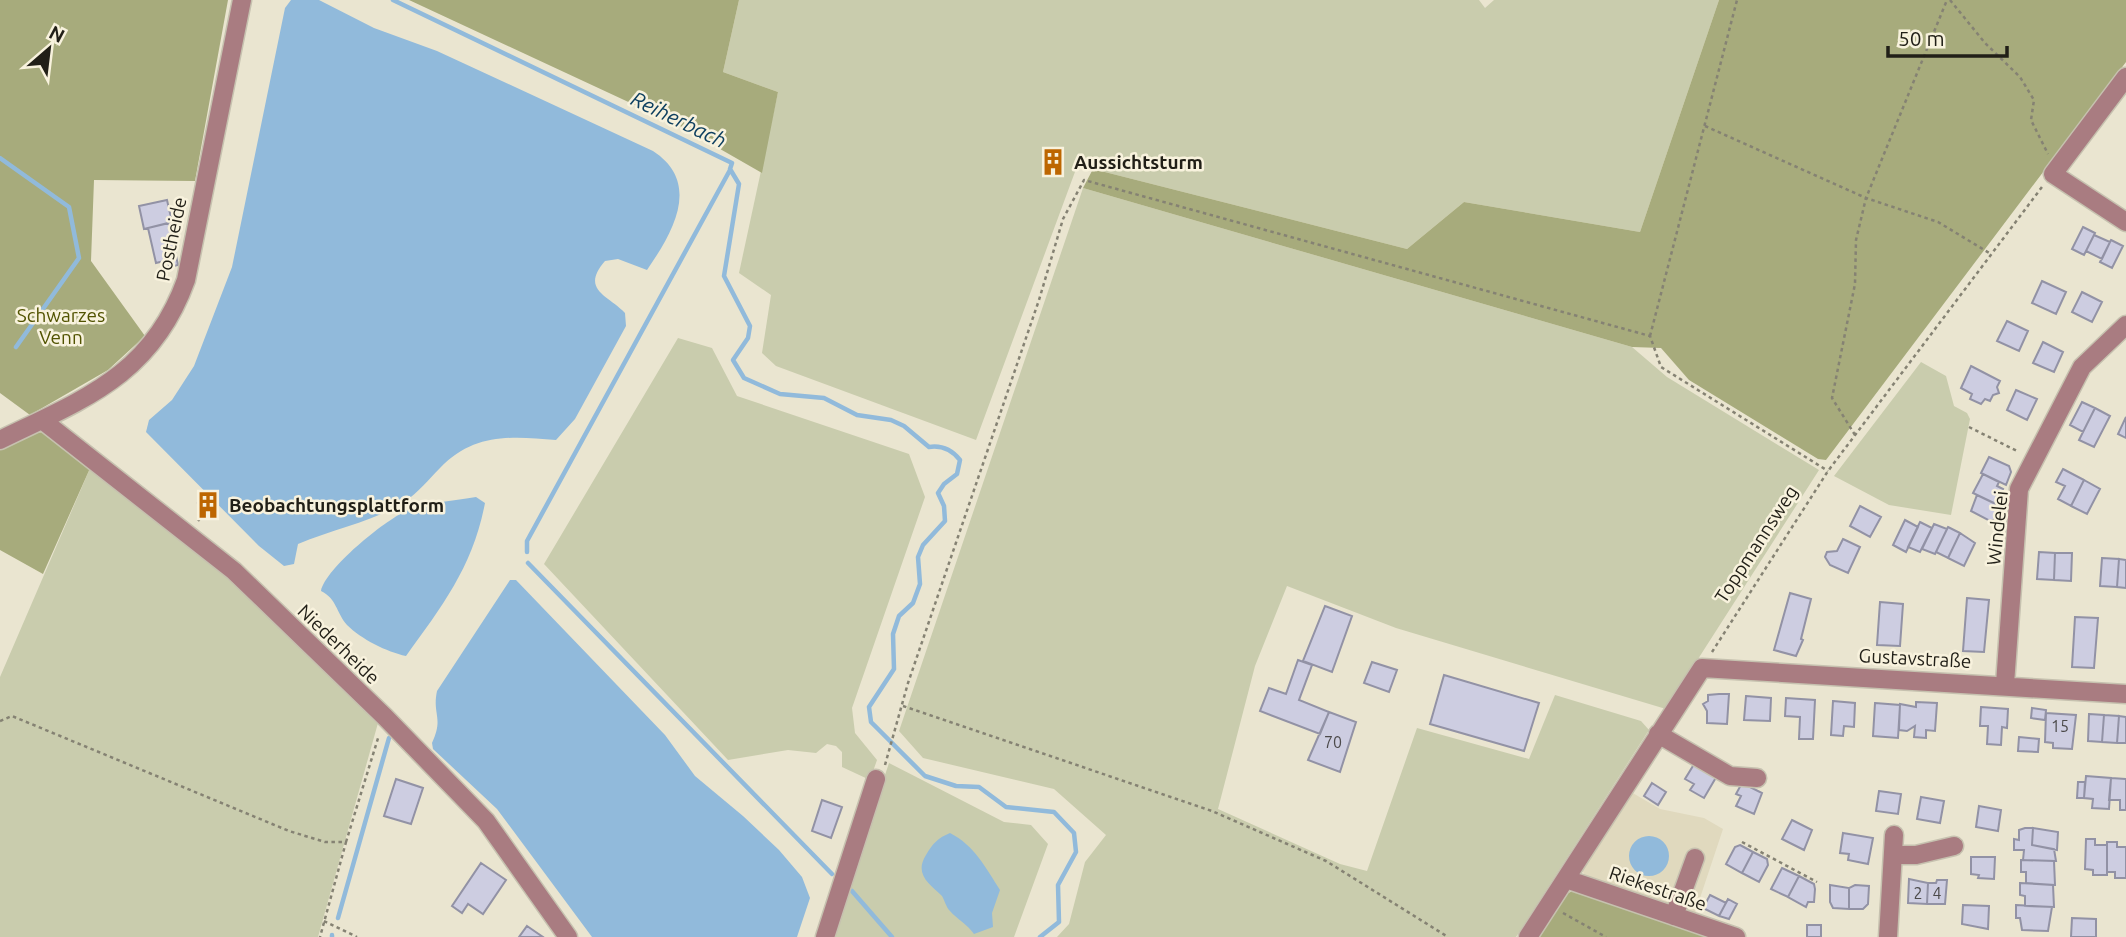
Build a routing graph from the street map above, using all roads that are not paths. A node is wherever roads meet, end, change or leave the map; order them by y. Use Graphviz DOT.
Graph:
graph roads {
  1 [pos="242,0"];
  2 [pos="2126,77"];
  3 [pos="2126,222"];
  4 [pos="2126,326"];
  5 [pos="42,420"];
  6 [pos="0,440"];
  7 [pos="2005,684"];
  8 [pos="2126,694"];
  9 [pos="1658,734"];
  10 [pos="1757,778"];
  11 [pos="876,779"];
  12 [pos="1894,835"];
  13 [pos="1954,846"];
  14 [pos="1893,855"];
  15 [pos="1695,858"];
  16 [pos="1566,879"];
  17 [pos="1674,916"];
  18 [pos="568,937"];
  19 [pos="825,937"];
  20 [pos="1528,937"];
  21 [pos="1736,937"];
  22 [pos="1888,937"];
  1 -- 5 [label="street, Postheide"];
  2 -- 3 [label="street"];
  4 -- 7 [label="street, Windelei"];
  5 -- 6 [label="street, Postheide"];
  5 -- 18 [label="street, Niederheide"];
  7 -- 8 [label="street, Gustavstraße"];
  7 -- 9 [label="street, Gustavstraße"];
  9 -- 10 [label="street"];
  9 -- 16 [label="street"];
  11 -- 19 [label="street"];
  12 -- 14 [label="street"];
  13 -- 14 [label="street"];
  14 -- 22 [label="street"];
  15 -- 17 [label="street"];
  16 -- 17 [label="street, Riekestraße"];
  16 -- 20 [label="street"];
  17 -- 21 [label="street, Riekestraße"];
}
